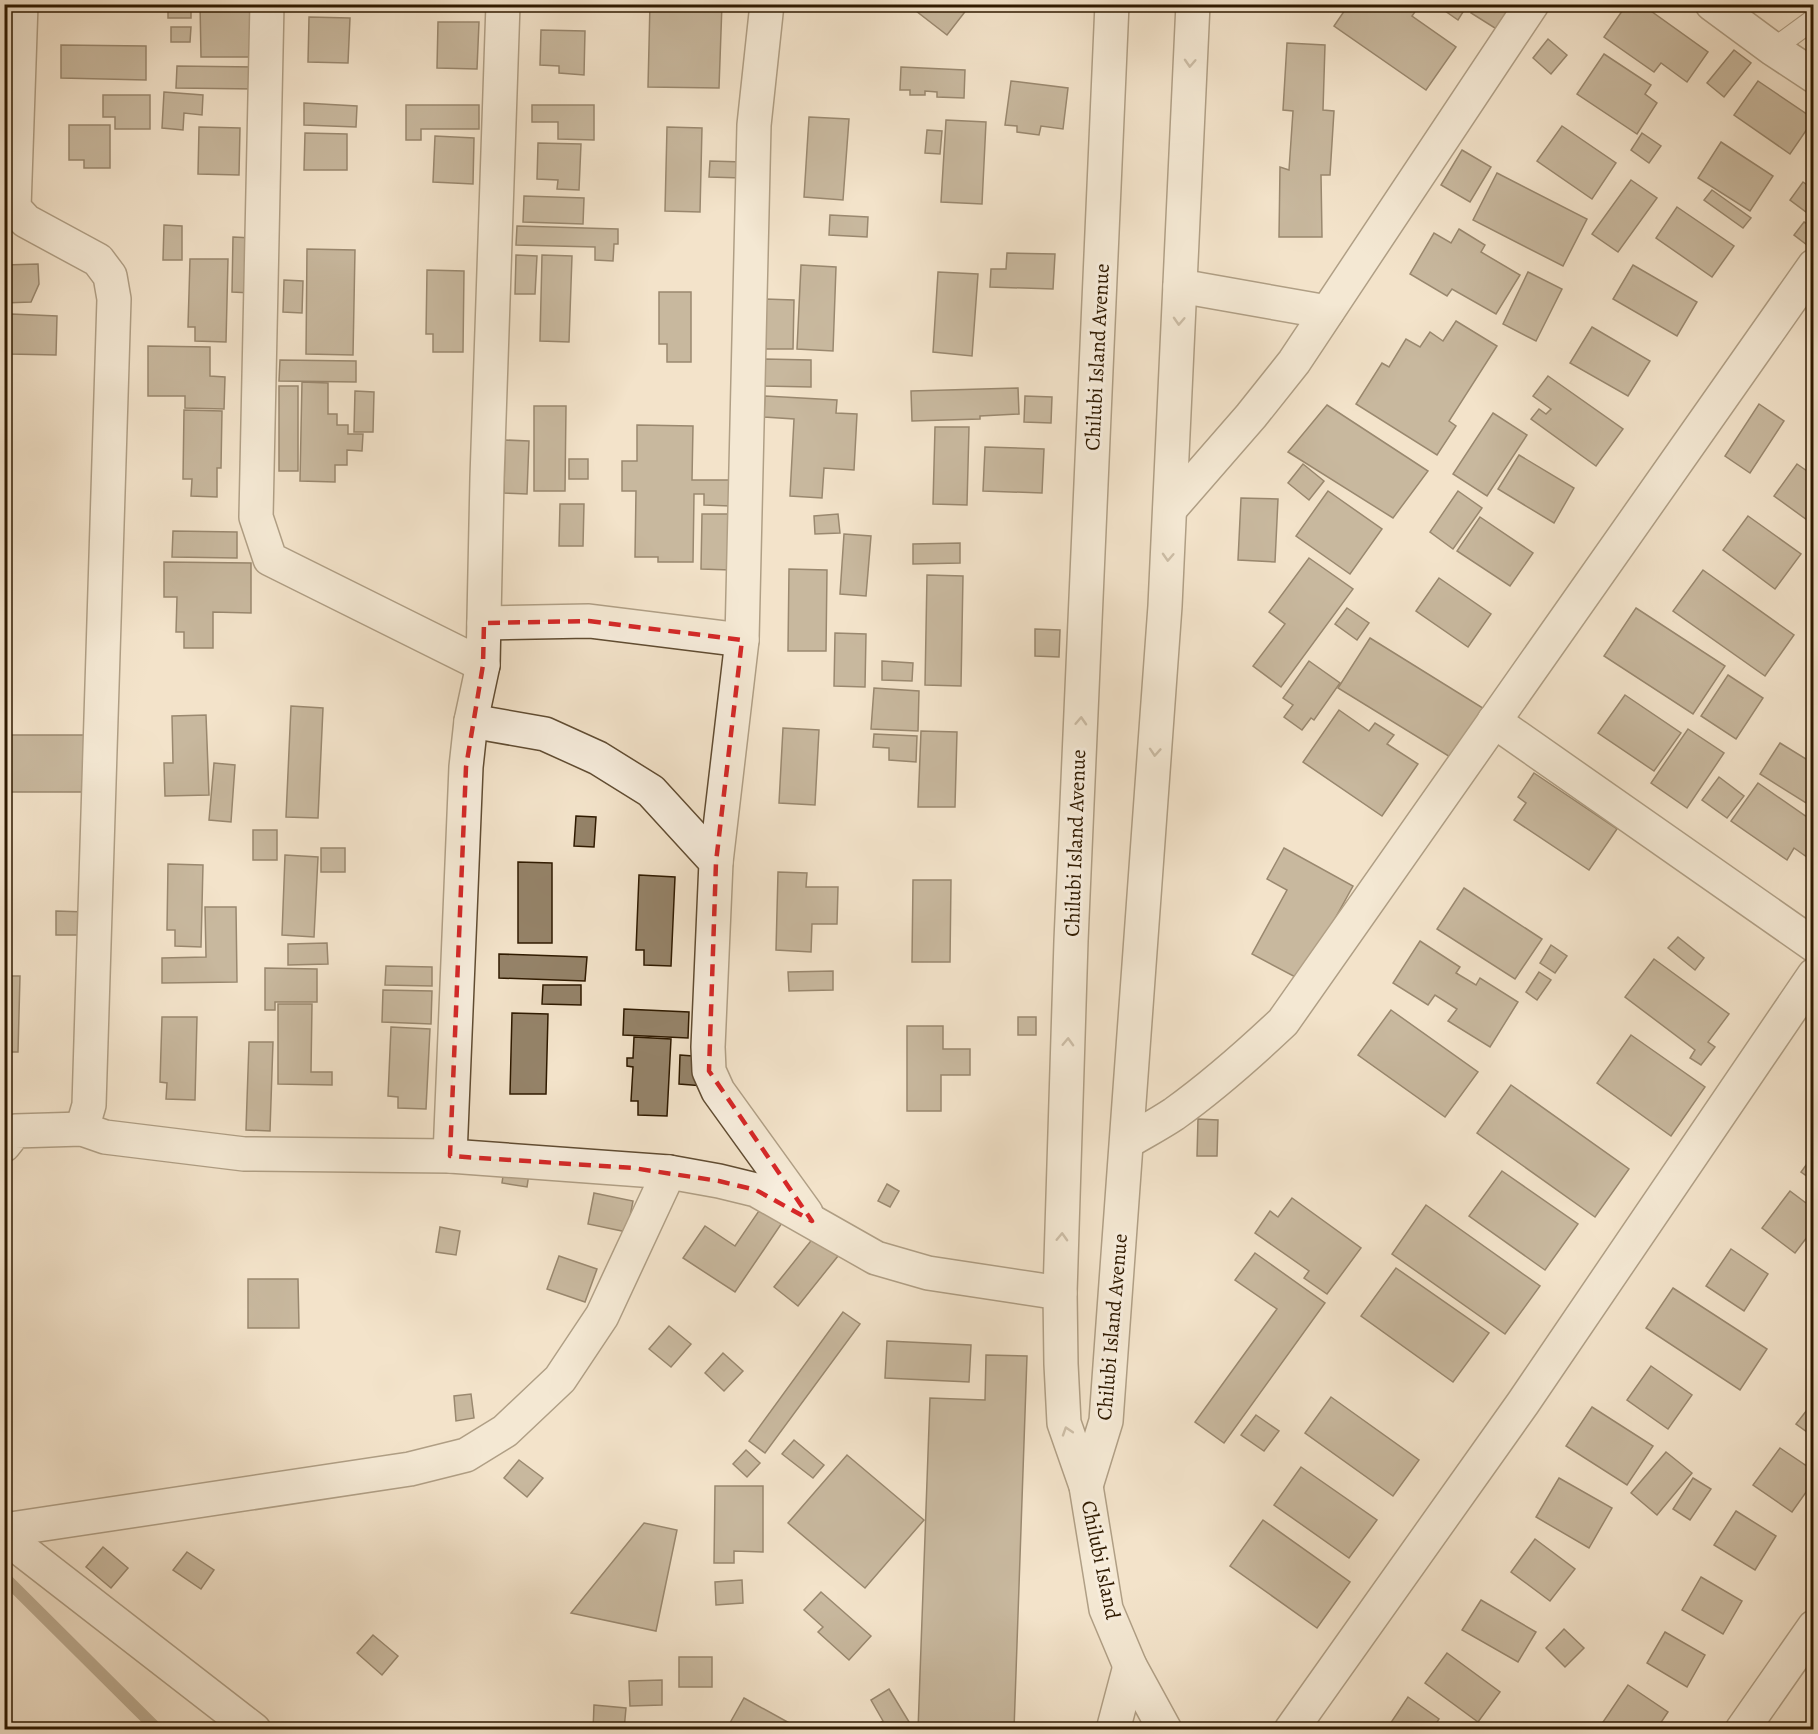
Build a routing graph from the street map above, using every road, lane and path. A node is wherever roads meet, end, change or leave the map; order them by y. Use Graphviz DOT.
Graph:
graph roads {
  1 [pos="21,4"];
  2 [pos="267,4"];
  3 [pos="503,4"];
  4 [pos="767,4"];
  5 [pos="1112,4"];
  6 [pos="1193,4"];
  7 [pos="1532,4"];
  8 [pos="1712,4"];
  9 [pos="1814,20"];
  10 [pos="1773,49"];
  11 [pos="1814,76"];
  12 [pos="1814,266"];
  13 [pos="1180,286"];
  14 [pos="1326,312"];
  15 [pos="1170,509"];
  16 [pos="484,623"];
  17 [pos="742,640"];
  18 [pos="483,665"];
  19 [pos="471,722"];
  20 [pos="1494,722"];
  21 [pos="716,862"];
  22 [pos="1814,945"];
  23 [pos="1814,975"];
  24 [pos="82,1129"];
  25 [pos="1127,1142"];
  26 [pos="4,1145"];
  27 [pos="450,1156"];
  28 [pos="669,1172"];
  29 [pos="812,1221"];
  30 [pos="1060,1293"];
  31 [pos="1086,1486"];
  32 [pos="4,1530"];
  33 [pos="4,1536"];
  34 [pos="1814,1627"];
  35 [pos="1130,1666"];
  36 [pos="254,1730"];
  37 [pos="1113,1730"];
  38 [pos="1165,1730"];
  39 [pos="1291,1730"];
  40 [pos="1743,1730"];
  1 -- 24 [label="street"];
  2 -- 18 [label="street"];
  3 -- 16 [label="street"];
  4 -- 17 [label="street"];
  30 -- 5 [label="street, Chilubi Island Avenue, one-way"];
  6 -- 13 [label="street, Chilubi Island Avenue, one-way"];
  7 -- 14 [label="street"];
  8 -- 10 [label="street"];
  9 -- 10 [label="lane"];
  10 -- 11 [label="street"];
  12 -- 20 [label="street"];
  13 -- 14 [label="street"];
  13 -- 15 [label="street, Chilubi Island Avenue, one-way"];
  14 -- 15 [label="street"];
  15 -- 25 [label="street, Chilubi Island Avenue, one-way"];
  16 -- 17 [label="street"];
  16 -- 18 [label="street"];
  17 -- 21 [label="street"];
  18 -- 19 [label="street"];
  19 -- 21 [label="street"];
  19 -- 27 [label="street"];
  20 -- 22 [label="street"];
  20 -- 25 [label="street"];
  21 -- 29 [label="street"];
  23 -- 39 [label="street"];
  24 -- 26 [label="street"];
  24 -- 27 [label="street"];
  25 -- 31 [label="street, Chilubi Island Avenue"];
  27 -- 28 [label="street"];
  28 -- 29 [label="street"];
  28 -- 32 [label="street"];
  29 -- 30 [label="street"];
  31 -- 30 [label="street, Chilubi Island Avenue, one-way"];
  31 -- 35 [label="street, Chilubi Island"];
  33 -- 36 [label="street"];
  34 -- 40 [label="street"];
  35 -- 37 [label="street"];
  35 -- 38 [label="street, Chilubi Island"];
}
